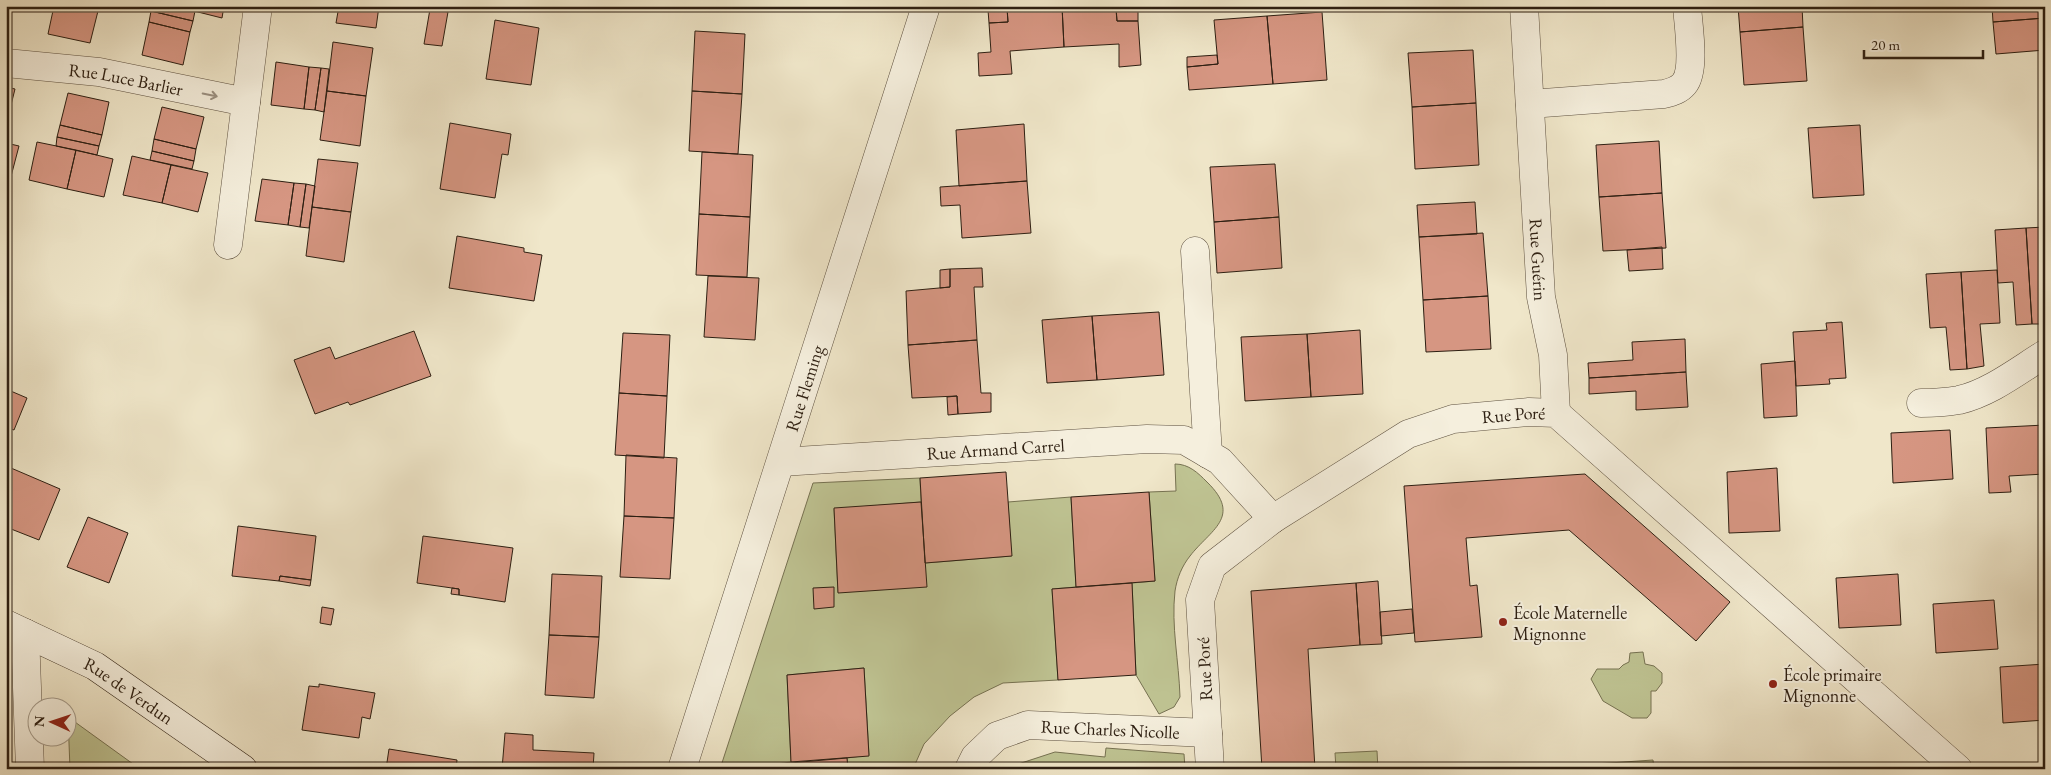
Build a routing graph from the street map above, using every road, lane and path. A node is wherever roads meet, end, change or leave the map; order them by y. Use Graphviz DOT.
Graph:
graph roads {
  1 [pos="258,6"];
  2 [pos="926,6"];
  3 [pos="1524,6"];
  4 [pos="1687,6"];
  5 [pos="6,63"];
  6 [pos="246,102"];
  7 [pos="1530,104"];
  8 [pos="228,245"];
  9 [pos="1195,251"];
  10 [pos="2045,354"];
  11 [pos="1921,404"];
  12 [pos="1556,413"];
  13 [pos="1208,454"];
  14 [pos="780,462"];
  15 [pos="1273,519"];
  16 [pos="16,628"];
  17 [pos="1208,732"];
  18 [pos="30,769"];
  19 [pos="243,769"];
  20 [pos="682,769"];
  21 [pos="969,769"];
  22 [pos="1210,769"];
  23 [pos="1958,769"];
  1 -- 6 [label="street"];
  2 -- 14 [label="street, Rue Fleming"];
  3 -- 7 [label="street, Rue Guérin"];
  4 -- 7 [label="street"];
  5 -- 6 [label="street, Rue Luce Barlier, one-way"];
  6 -- 8 [label="street"];
  7 -- 12 [label="street, Rue Guérin"];
  9 -- 13 [label="street"];
  10 -- 11 [label="street"];
  12 -- 15 [label="street, Rue Poré"];
  12 -- 23 [label="street, Rue Poré"];
  13 -- 14 [label="street, Rue Armand Carrel"];
  13 -- 15 [label="street, Rue Armand Carrel"];
  14 -- 20 [label="street, Rue Fleming"];
  15 -- 17 [label="street, Rue Poré"];
  16 -- 18 [label="street"];
  16 -- 19 [label="street, Rue de Verdun"];
  17 -- 21 [label="street, Rue Charles Nicolle"];
  17 -- 22 [label="street, Rue Poré"];
}
